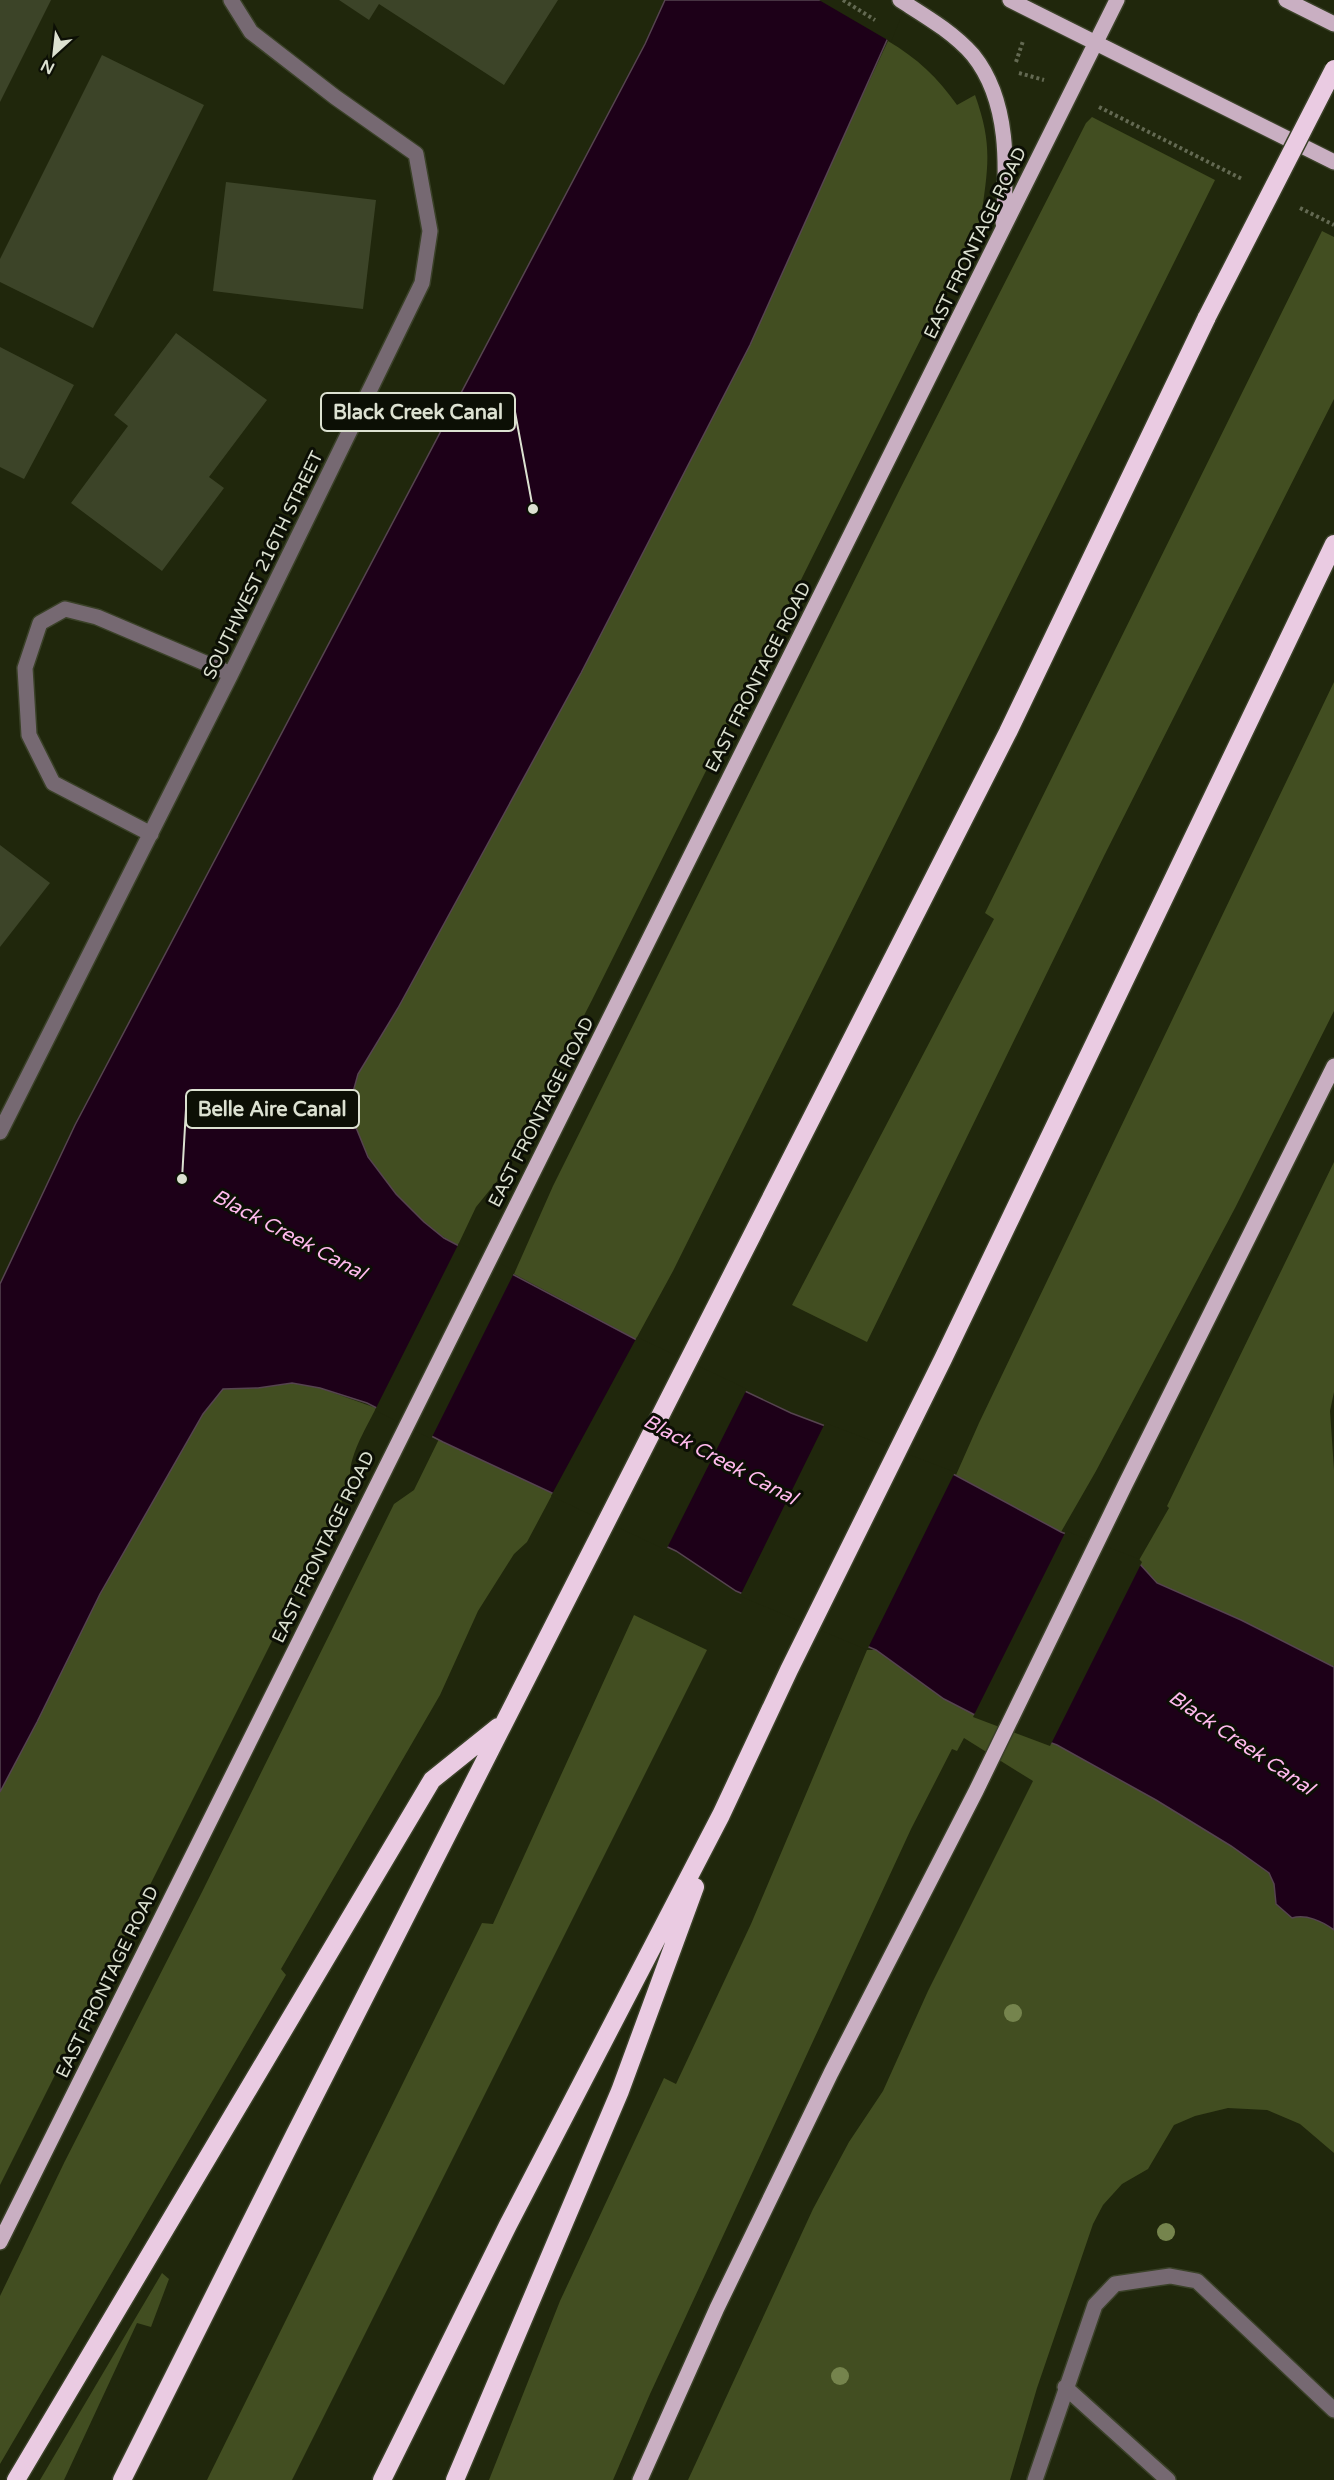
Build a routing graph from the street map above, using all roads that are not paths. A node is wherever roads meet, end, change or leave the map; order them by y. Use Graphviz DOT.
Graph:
graph roads {
  1 [pos="231,0"];
  2 [pos="900,0"];
  3 [pos="1010,0"];
  4 [pos="1117,0"];
  5 [pos="1286,0"];
  6 [pos="1334,24"];
  7 [pos="1097,43"];
  8 [pos="1334,69"];
  9 [pos="1334,162"];
  10 [pos="1002,232"];
  11 [pos="1334,544"];
  12 [pos="231,674"];
  13 [pos="151,834"];
  14 [pos="1334,1066"];
  15 [pos="0,1132"];
  16 [pos="504,1722"];
  17 [pos="721,1815"];
  18 [pos="0,2242"];
  19 [pos="1065,2387"];
  20 [pos="1334,2410"];
  21 [pos="16,2480"];
  22 [pos="122,2480"];
  23 [pos="382,2480"];
  24 [pos="455,2480"];
  25 [pos="640,2480"];
  26 [pos="1035,2480"];
  27 [pos="1168,2480"];
  1 -- 12 [label="street, SOUTHWEST 216TH STREET"];
  2 -- 10 [label="main road"];
  3 -- 7 [label="main road"];
  4 -- 7 [label="main road, EAST FRONTAGE ROAD"];
  5 -- 6 [label="main road"];
  7 -- 9 [label="main road"];
  7 -- 10 [label="main road, EAST FRONTAGE ROAD"];
  8 -- 16 [label="highway, bridge"];
  10 -- 18 [label="main road, EAST FRONTAGE ROAD"];
  11 -- 17 [label="highway"];
  12 -- 13 [label="street, SOUTHWEST 216TH STREET"];
  12 -- 13 [label="street"];
  13 -- 15 [label="street, SOUTHWEST 216TH STREET"];
  14 -- 25 [label="main road"];
  16 -- 21 [label="highway"];
  16 -- 22 [label="highway"];
  17 -- 23 [label="highway"];
  17 -- 24 [label="highway"];
  19 -- 20 [label="street"];
  19 -- 26 [label="street"];
  19 -- 27 [label="street"];
}
